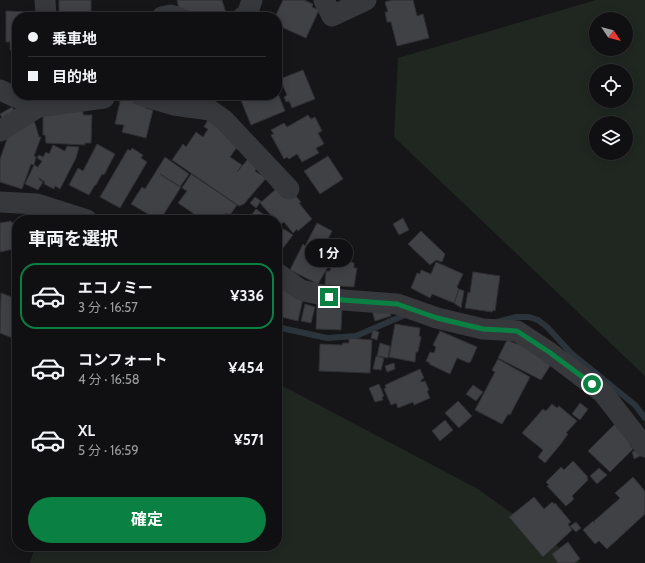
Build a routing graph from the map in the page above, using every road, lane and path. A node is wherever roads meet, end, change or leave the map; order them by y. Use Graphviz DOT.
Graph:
graph roads {
  1 [pos="45,0"];
  2 [pos="252,0"];
  3 [pos="324,0"];
  4 [pos="366,0"];
  5 [pos="46,12"];
  6 [pos="248,12"];
  7 [pos="0,90"];
  8 [pos="12,94"];
  9 [pos="33,100"];
  10 [pos="71,100"];
  11 [pos="157,100"];
  12 [pos="43,103"];
  13 [pos="0,131"];
  14 [pos="289,189"];
  15 [pos="0,202"];
  16 [pos="71,215"];
  17 [pos="282,277"];
  18 [pos="645,447"];
  1 -- 5 [label="street"];
  2 -- 6 [label="street"];
  3 -- 4 [label="street"];
  7 -- 8 [label="street"];
  9 -- 12 [label="street"];
  10 -- 12 [label="street"];
  11 -- 14 [label="street"];
  12 -- 13 [label="street"];
  15 -- 16 [label="street"];
  17 -- 18 [label="street"];
}
